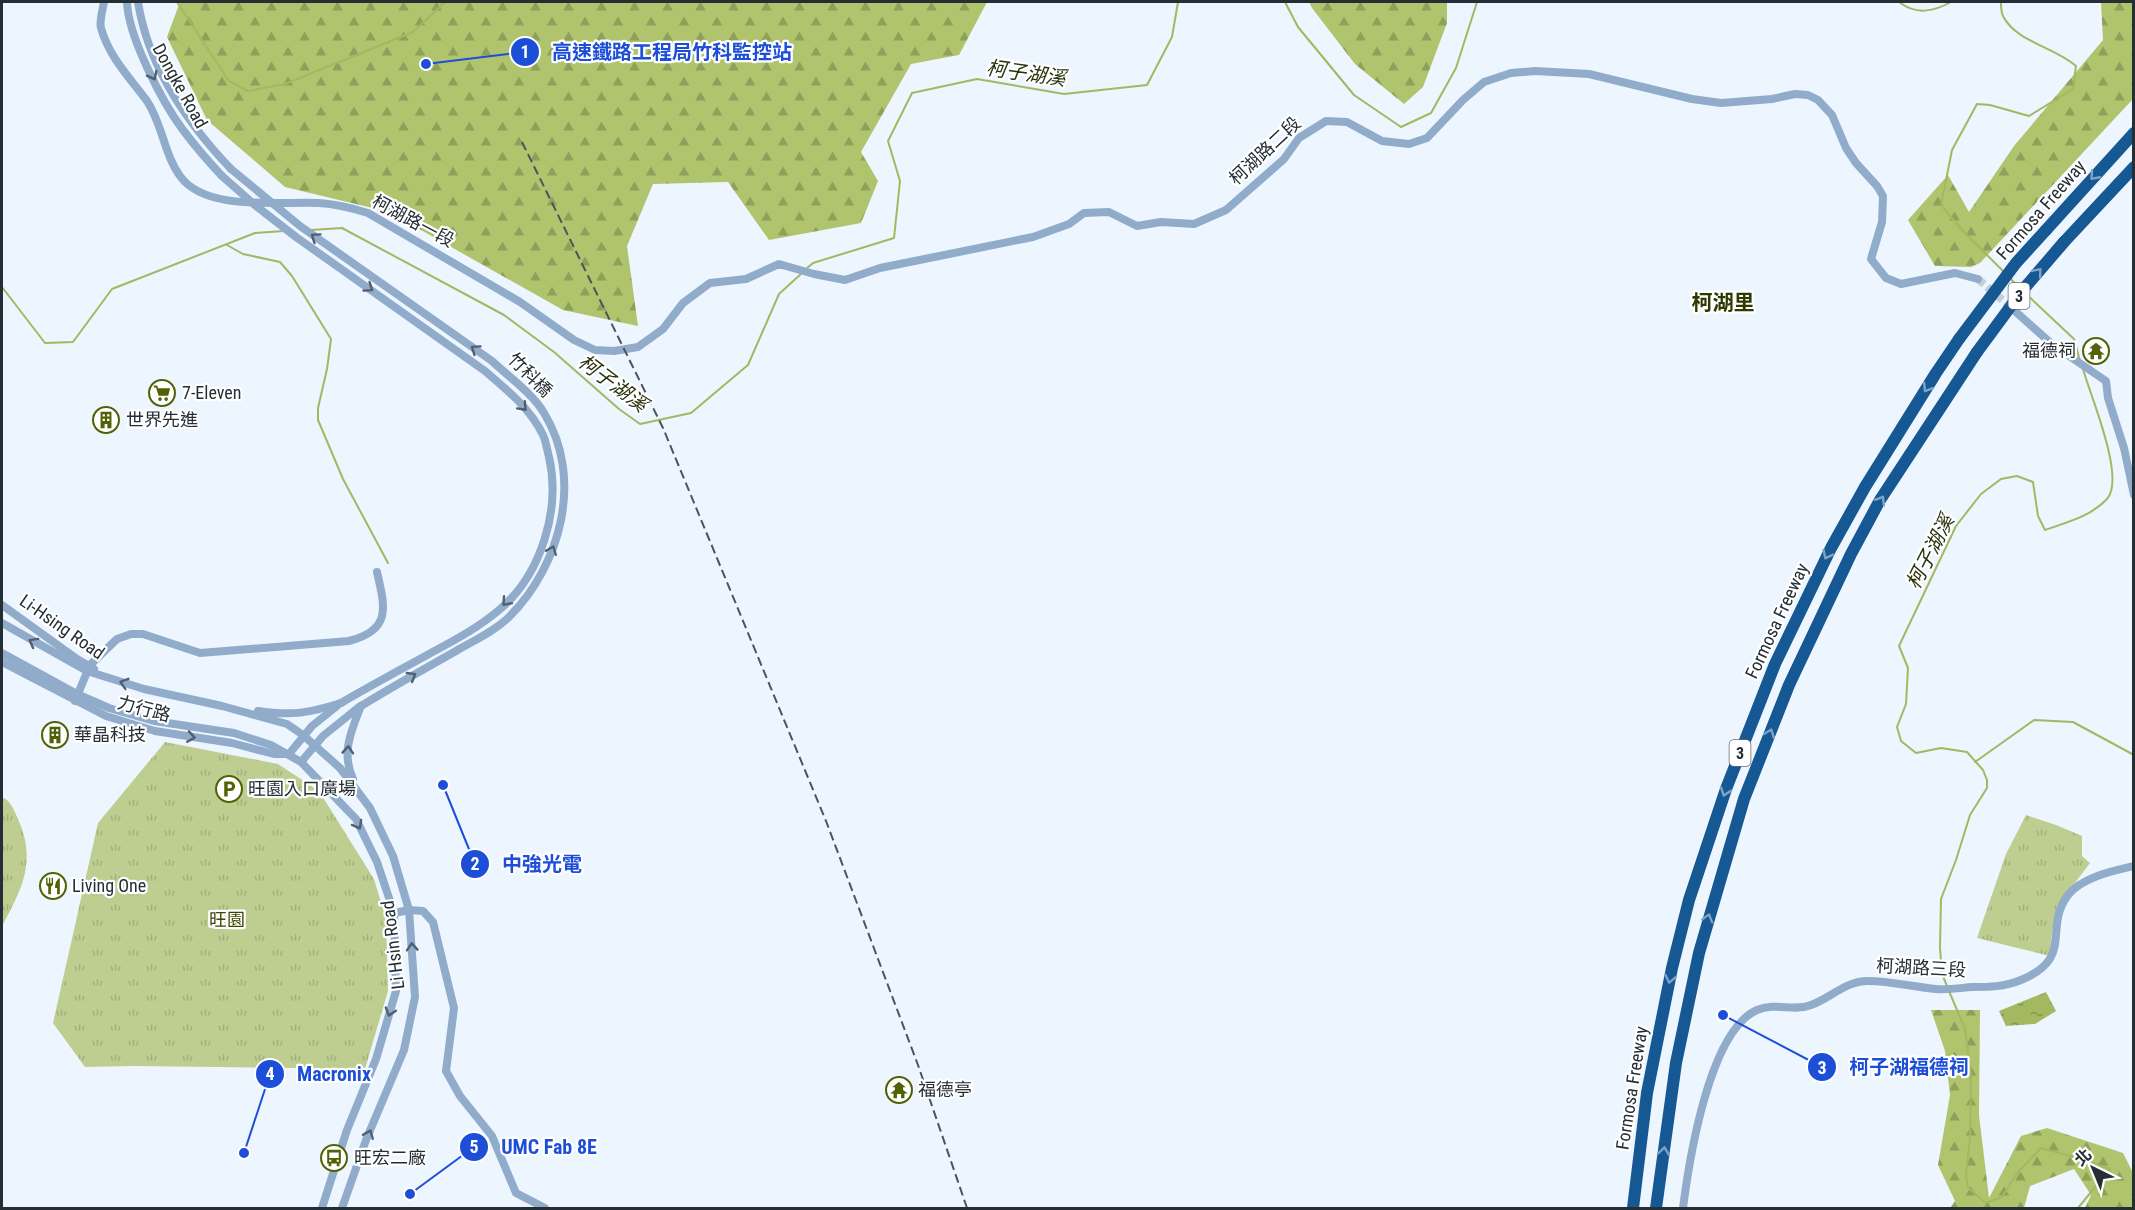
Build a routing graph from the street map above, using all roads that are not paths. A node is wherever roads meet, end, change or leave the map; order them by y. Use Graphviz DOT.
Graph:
graph roads {
  1 [pos="104,2"];
  2 [pos="127,2"];
  3 [pos="138,2"];
  4 [pos="2133,133"];
  5 [pos="2133,167"];
  6 [pos="231,170"];
  7 [pos="222,176"];
  8 [pos="779,264"];
  9 [pos="1978,279"];
  10 [pos="2016,312"];
  11 [pos="2133,495"];
  12 [pos="377,572"];
  13 [pos="2,605"];
  14 [pos="2,623"];
  15 [pos="2,653"];
  16 [pos="2,662"];
  17 [pos="89,668"];
  18 [pos="76,697"];
  19 [pos="341,703"];
  20 [pos="222,706"];
  21 [pos="361,706"];
  22 [pos="303,735"];
  23 [pos="315,745"];
  24 [pos="289,754"];
  25 [pos="301,762"];
  26 [pos="360,793"];
  27 [pos="2133,866"];
  28 [pos="409,910"];
  29 [pos="394,913"];
  30 [pos="322,1209"];
  31 [pos="342,1209"];
  32 [pos="545,1209"];
  33 [pos="1633,1209"];
  34 [pos="1656,1209"];
  35 [pos="1683,1209"];
  1 -- 8 [label="street, 柯湖路一段"];
  2 -- 7 [label="street, Dongke Road, one-way"];
  3 -- 6 [label="street, Dongke Road"];
  4 -- 33 [label="highway, Formosa Freeway / 3, one-way, bridge"];
  34 -- 5 [label="highway, Formosa Freeway / 3, one-way, bridge"];
  21 -- 6 [label="street, 竹科橋, one-way, bridge"];
  7 -- 19 [label="street, 竹科橋, one-way, bridge"];
  8 -- 9 [label="street, 柯湖路二段"];
  10 -- 11 [label="street"];
  12 -- 17 [label="street"];
  13 -- 17 [label="street, Li-Hsing Road"];
  17 -- 14 [label="street, Li Hsin Road, one-way"];
  15 -- 18 [label="street"];
  16 -- 18 [label="street, 力行路"];
  17 -- 18 [label="street"];
  20 -- 17 [label="street, Li Hsin Road, one-way"];
  18 -- 24 [label="street, 力行路, one-way"];
  19 -- 20 [label="street"];
  19 -- 22 [label="street"];
  20 -- 22 [label="street, Li Hsin Road"];
  21 -- 23 [label="street"];
  26 -- 21 [label="street, one-way"];
  22 -- 23 [label="street, Li Hsin Road"];
  22 -- 24 [label="street"];
  23 -- 25 [label="street"];
  23 -- 26 [label="street, Li Hsin Road"];
  24 -- 25 [label="street, Li Hsin Road"];
  25 -- 29 [label="street, Li Hsin Road, one-way"];
  26 -- 28 [label="street, Li Hsin Road"];
  27 -- 35 [label="street, 柯湖路三段"];
  28 -- 29 [label="street"];
  31 -- 28 [label="street, Li Hsin Road, one-way"];
  28 -- 32 [label="street"];
  29 -- 30 [label="street, Li Hsin Road, one-way"];
}
